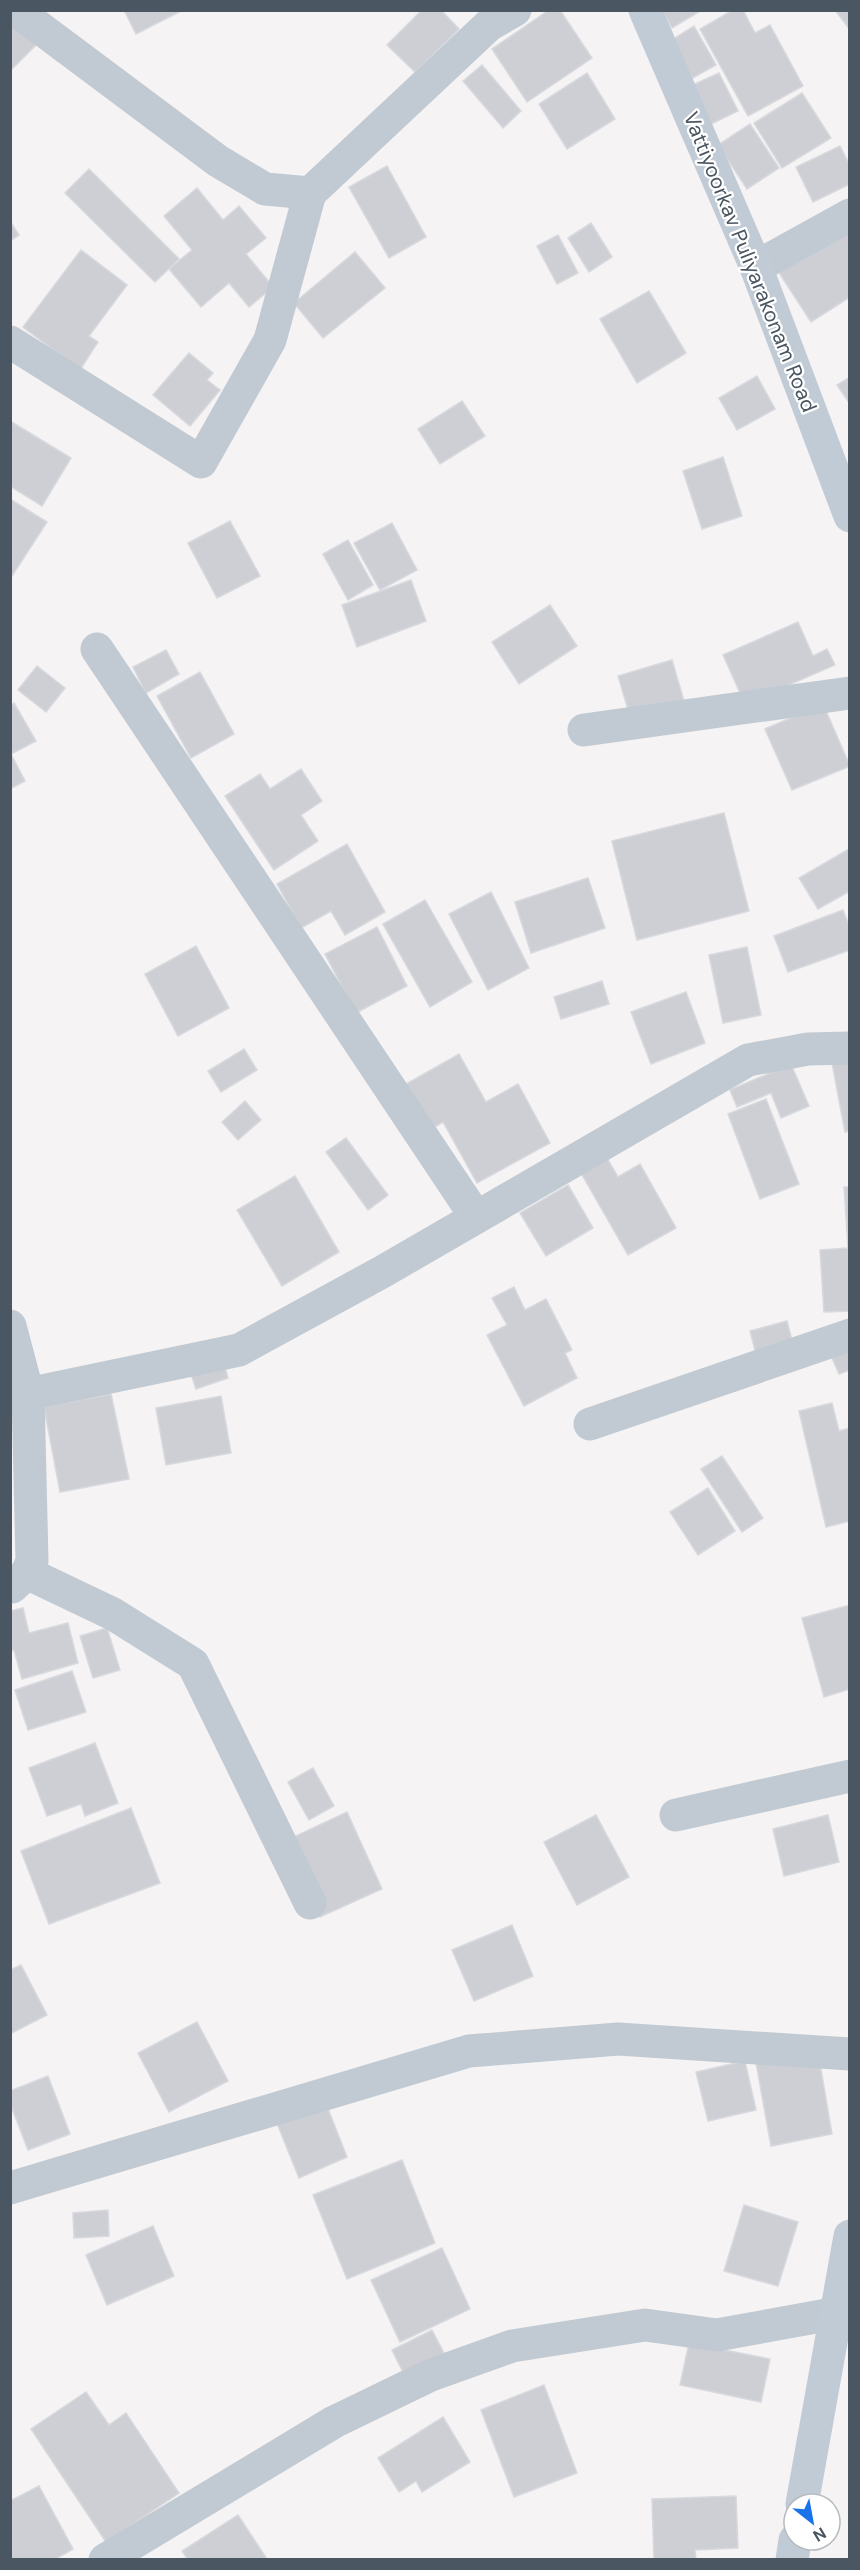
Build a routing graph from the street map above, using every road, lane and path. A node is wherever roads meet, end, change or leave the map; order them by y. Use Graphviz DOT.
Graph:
graph roads {
  1 [pos="16,10"];
  2 [pos="645,10"];
  3 [pos="493,15"];
  4 [pos="310,193"];
  5 [pos="849,215"];
  6 [pos="756,267"];
  7 [pos="11,343"];
  8 [pos="849,516"];
  9 [pos="97,649"];
  10 [pos="849,693"];
  11 [pos="584,730"];
  12 [pos="849,1048"];
  13 [pos="476,1217"];
  14 [pos="10,1326"];
  15 [pos="849,1335"];
  16 [pos="19,1396"];
  17 [pos="590,1424"];
  18 [pos="19,1580"];
  19 [pos="849,1776"];
  20 [pos="676,1815"];
  21 [pos="310,1903"];
  22 [pos="849,2054"];
  23 [pos="10,2188"];
  24 [pos="849,2236"];
  25 [pos="840,2328"];
  26 [pos="805,2492"];
  27 [pos="105,2559"];
  1 -- 4 [label="street"];
  2 -- 6 [label="main road, Vattiyoorkav Puliyarakonam Road"];
  3 -- 4 [label="street"];
  4 -- 7 [label="street"];
  5 -- 6 [label="street"];
  6 -- 8 [label="main road, Vattiyoorkav Puliyarakonam Road"];
  9 -- 13 [label="street"];
  10 -- 11 [label="street"];
  12 -- 13 [label="street"];
  13 -- 16 [label="street"];
  14 -- 16 [label="street"];
  15 -- 17 [label="street"];
  16 -- 18 [label="street"];
  18 -- 21 [label="street"];
  19 -- 20 [label="street"];
  22 -- 23 [label="street"];
  24 -- 25 [label="main road"];
  25 -- 26 [label="main road"];
  25 -- 27 [label="street"];
}
